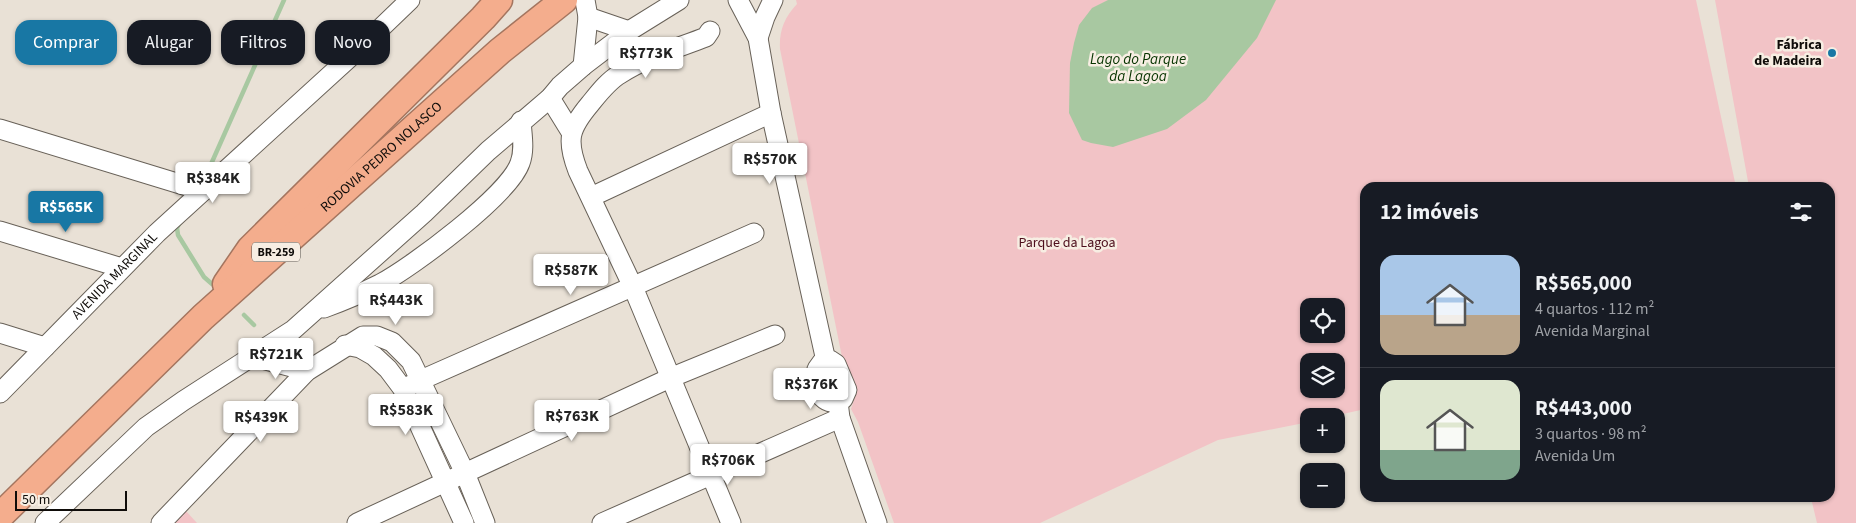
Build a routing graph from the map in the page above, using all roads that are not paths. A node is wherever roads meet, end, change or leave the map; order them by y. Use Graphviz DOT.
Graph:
graph roads {
  1 [pos="410,0"];
  2 [pos="499,0"];
  3 [pos="564,0"];
  4 [pos="738,0"];
  5 [pos="772,0"];
  6 [pos="666,3"];
  7 [pos="586,8"];
  8 [pos="629,31"];
  9 [pos="710,31"];
  10 [pos="758,38"];
  11 [pos="583,66"];
  12 [pos="550,98"];
  13 [pos="771,113"];
  14 [pos="521,121"];
  15 [pos="0,129"];
  16 [pos="571,132"];
  17 [pos="203,191"];
  18 [pos="591,197"];
  19 [pos="0,231"];
  20 [pos="754,233"];
  21 [pos="122,268"];
  22 [pos="633,287"];
  23 [pos="315,311"];
  24 [pos="203,318"];
  25 [pos="0,333"];
  26 [pos="775,335"];
  27 [pos="345,345"];
  28 [pos="45,347"];
  29 [pos="254,357"];
  30 [pos="307,370"];
  31 [pos="670,378"];
  32 [pos="421,380"];
  33 [pos="403,389"];
  34 [pos="0,392"];
  35 [pos="839,410"];
  36 [pos="465,473"];
  37 [pos="711,475"];
  38 [pos="446,482"];
  39 [pos="0,516"];
  40 [pos="45,523"];
  41 [pos="161,523"];
  42 [pos="357,523"];
  43 [pos="464,523"];
  44 [pos="485,523"];
  45 [pos="602,523"];
  46 [pos="731,523"];
  47 [pos="876,523"];
  1 -- 17 [label="street, AVENIDA MARGINAL"];
  2 -- 24 [label="highway, RODOVIA PEDRO NOLASCO / BR-259"];
  3 -- 24 [label="highway, RODOVIA PEDRO NOLASCO / BR-259"];
  4 -- 10 [label="street"];
  5 -- 10 [label="street"];
  6 -- 8 [label="street"];
  7 -- 8 [label="street"];
  7 -- 11 [label="street"];
  8 -- 11 [label="street"];
  9 -- 16 [label="street"];
  10 -- 13 [label="street"];
  11 -- 12 [label="street"];
  12 -- 14 [label="street"];
  12 -- 16 [label="street"];
  13 -- 18 [label="street"];
  13 -- 35 [label="street"];
  14 -- 23 [label="street"];
  14 -- 23 [label="street"];
  15 -- 17 [label="street"];
  16 -- 18 [label="street"];
  17 -- 21 [label="street, AVENIDA MARGINAL"];
  18 -- 22 [label="street"];
  19 -- 21 [label="street"];
  20 -- 22 [label="street"];
  21 -- 28 [label="street, AVENIDA MARGINAL"];
  22 -- 31 [label="street"];
  22 -- 32 [label="street"];
  23 -- 29 [label="street"];
  24 -- 39 [label="highway, RODOVIA PEDRO NOLASCO / BR-259"];
  25 -- 28 [label="street"];
  26 -- 31 [label="street"];
  27 -- 30 [label="street"];
  27 -- 32 [label="street"];
  27 -- 33 [label="street"];
  28 -- 34 [label="street, AVENIDA MARGINAL"];
  29 -- 30 [label="street"];
  29 -- 40 [label="street"];
  30 -- 41 [label="street"];
  31 -- 36 [label="street"];
  31 -- 37 [label="street"];
  32 -- 33 [label="street"];
  32 -- 36 [label="street"];
  33 -- 38 [label="street"];
  35 -- 37 [label="street"];
  35 -- 47 [label="street"];
  36 -- 38 [label="street"];
  36 -- 44 [label="street"];
  37 -- 45 [label="street"];
  37 -- 46 [label="street"];
  38 -- 42 [label="street"];
  38 -- 43 [label="street"];
}
